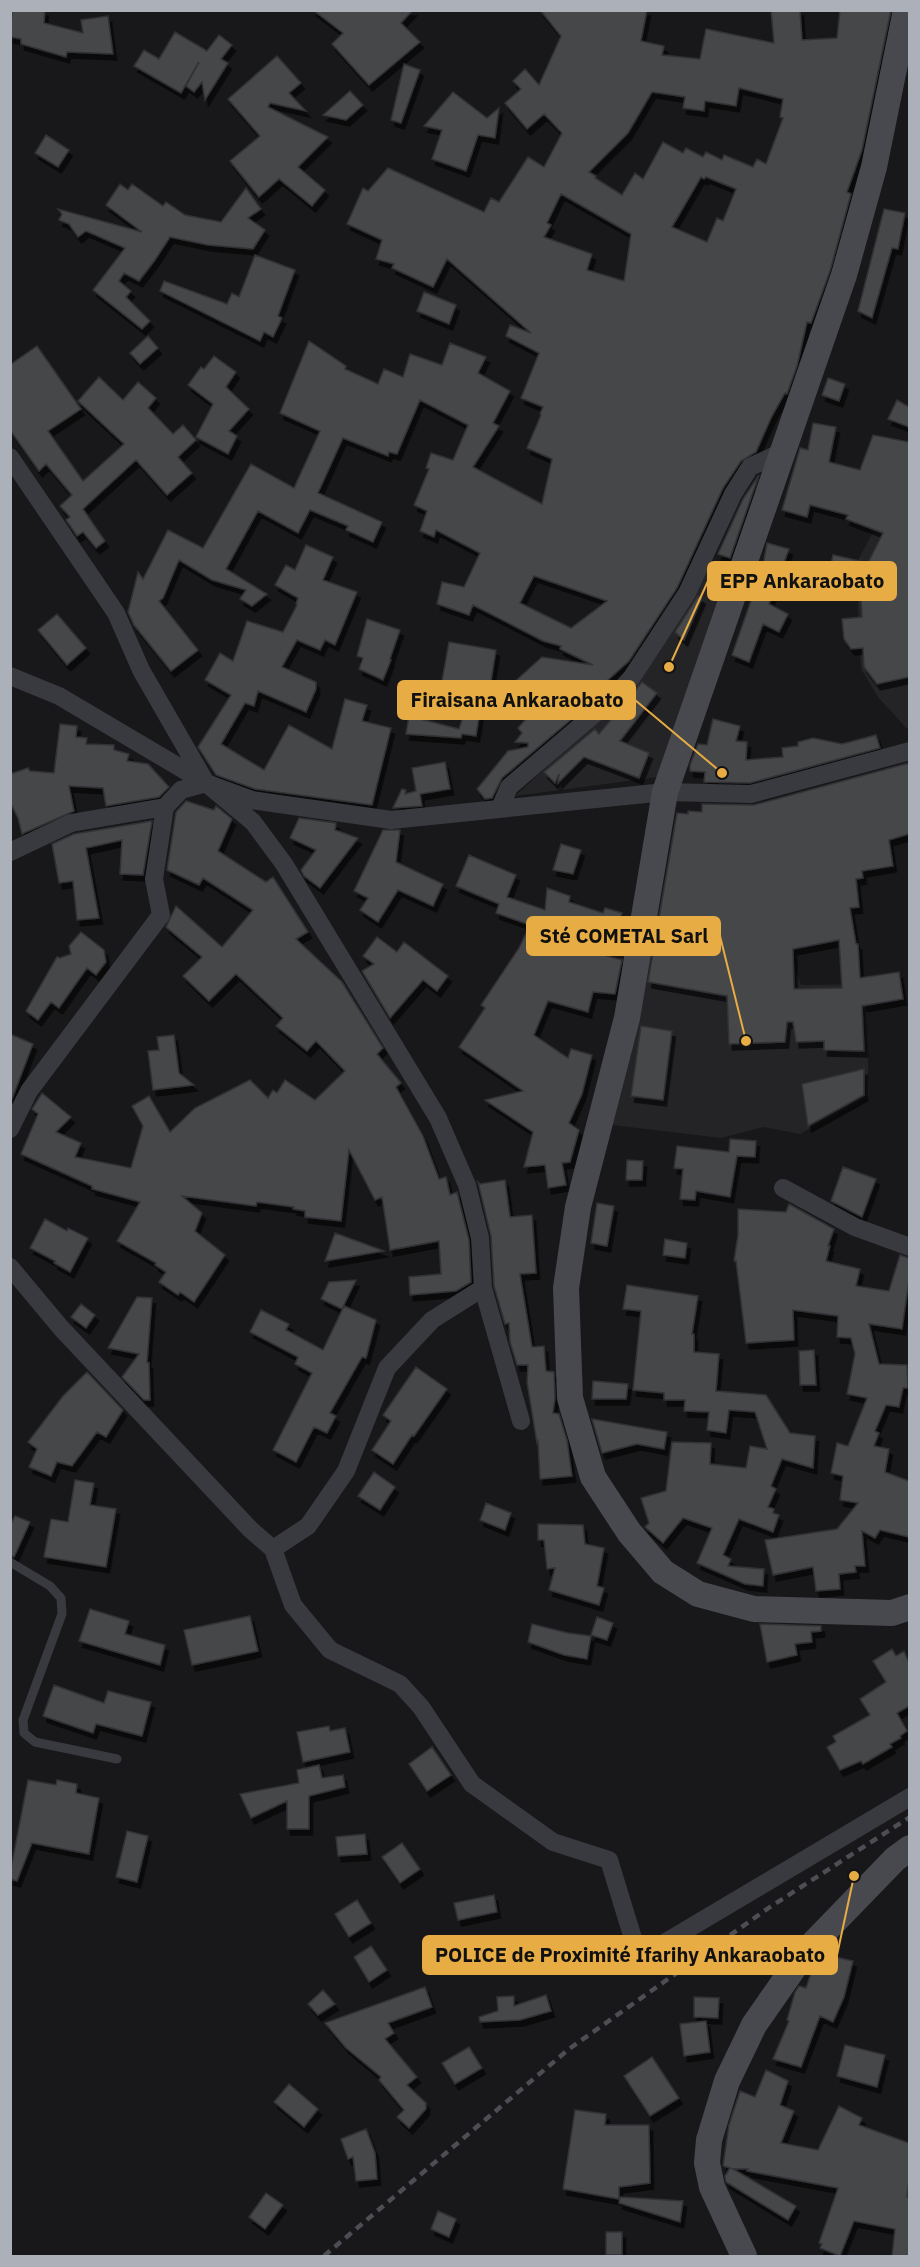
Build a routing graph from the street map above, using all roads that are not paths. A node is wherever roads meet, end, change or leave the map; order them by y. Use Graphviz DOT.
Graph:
graph roads {
  1 [pos="906,10"];
  2 [pos="782,453"];
  3 [pos="10,457"];
  4 [pos="10,676"];
  5 [pos="909,751"];
  6 [pos="206,783"];
  7 [pos="665,792"];
  8 [pos="165,807"];
  9 [pos="500,808"];
  10 [pos="10,852"];
  11 [pos="10,1129"];
  12 [pos="783,1188"];
  13 [pos="909,1247"];
  14 [pos="10,1267"];
  15 [pos="483,1288"];
  16 [pos="521,1421"];
  17 [pos="273,1549"];
  18 [pos="10,1562"];
  19 [pos="909,1607"];
  20 [pos="117,1759"];
  21 [pos="909,1797"];
  22 [pos="909,1848"];
  23 [pos="744,2256"];
  1 -- 2 [label="street"];
  2 -- 7 [label="street"];
  2 -- 9 [label="street"];
  3 -- 6 [label="street"];
  4 -- 6 [label="street"];
  5 -- 7 [label="street"];
  6 -- 8 [label="street"];
  6 -- 9 [label="street"];
  6 -- 15 [label="street"];
  7 -- 9 [label="street"];
  7 -- 19 [label="street"];
  8 -- 10 [label="street"];
  8 -- 11 [label="street"];
  12 -- 13 [label="street"];
  14 -- 17 [label="street"];
  15 -- 16 [label="street"];
  15 -- 17 [label="street"];
  17 -- 21 [label="street"];
  18 -- 20 [label="lane"];
  22 -- 23 [label="street"];
}
